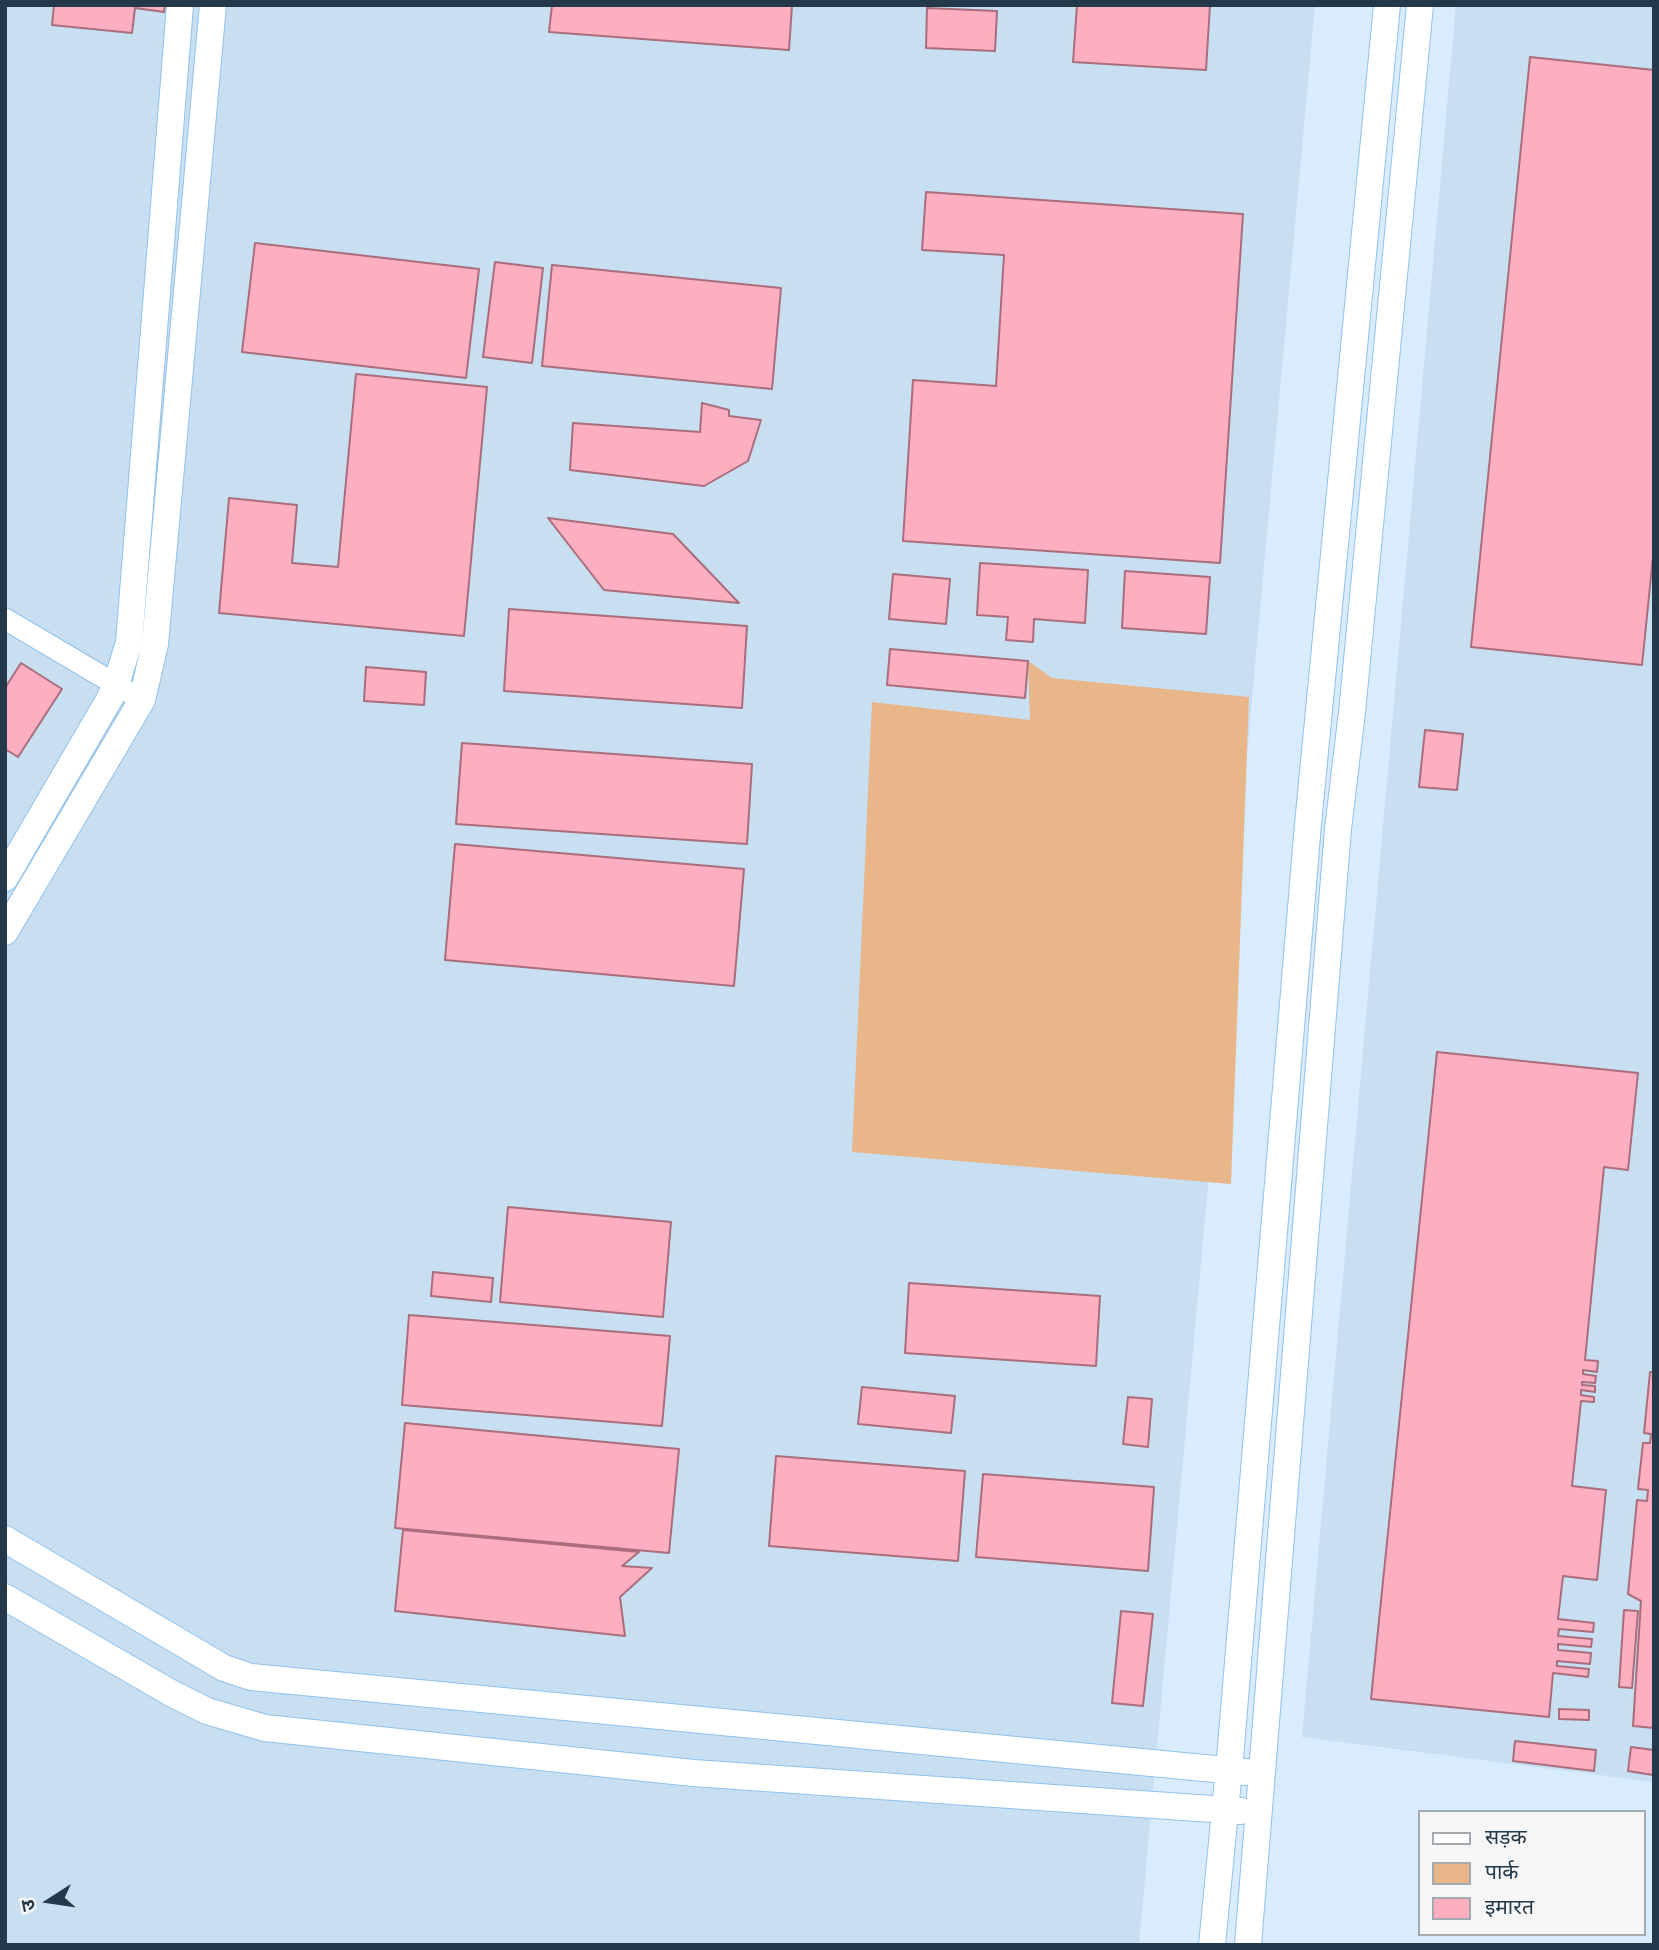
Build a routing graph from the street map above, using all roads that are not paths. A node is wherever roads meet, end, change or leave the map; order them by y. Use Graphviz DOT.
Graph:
graph roads {
  1 [pos="180,5"];
  2 [pos="213,5"];
  3 [pos="1387,5"];
  4 [pos="1420,5"];
  5 [pos="5,619"];
  6 [pos="116,685"];
  7 [pos="142,700"];
  8 [pos="5,878"];
  9 [pos="5,932"];
  10 [pos="5,1539"];
  11 [pos="5,1597"];
  12 [pos="1229,1770"];
  13 [pos="1261,1774"];
  14 [pos="1224,1809"];
  15 [pos="1260,1813"];
  16 [pos="1212,1945"];
  17 [pos="1248,1945"];
  1 -- 6 [label="street"];
  2 -- 7 [label="street"];
  3 -- 12 [label="street"];
  4 -- 13 [label="street"];
  5 -- 6 [label="street"];
  6 -- 7 [label="street"];
  6 -- 8 [label="street"];
  7 -- 9 [label="street"];
  10 -- 12 [label="street"];
  11 -- 14 [label="street"];
  12 -- 13 [label="street"];
  12 -- 14 [label="street"];
  13 -- 15 [label="street"];
  14 -- 15 [label="street"];
  14 -- 16 [label="street"];
  15 -- 17 [label="street"];
}
